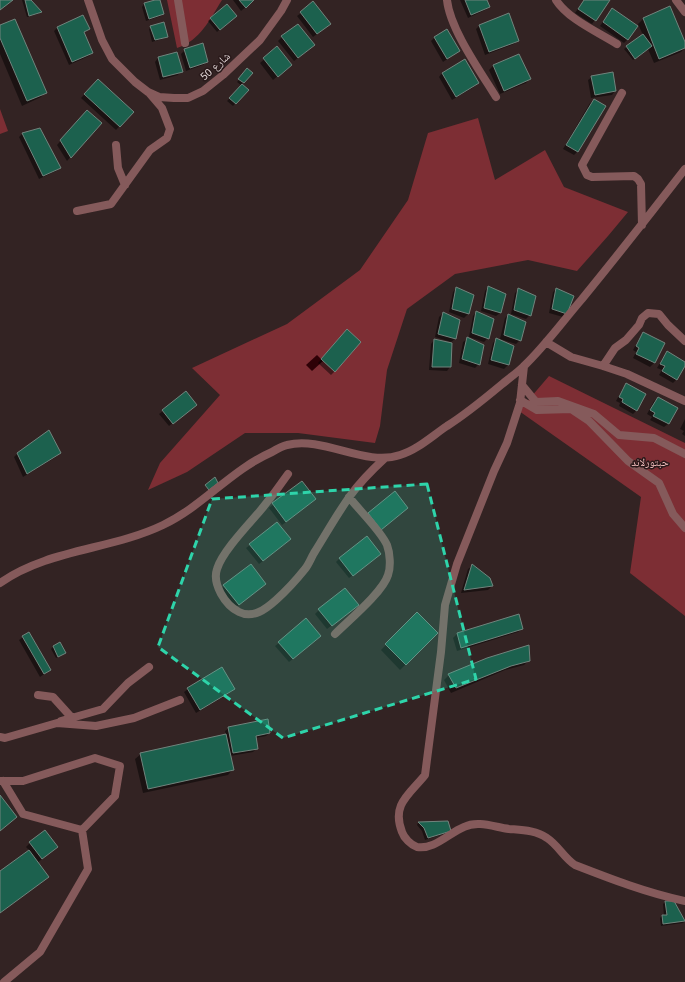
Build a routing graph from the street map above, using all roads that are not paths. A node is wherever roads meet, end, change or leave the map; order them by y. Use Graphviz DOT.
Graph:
graph roads {
  1 [pos="88,0"];
  2 [pos="178,0"];
  3 [pos="287,0"];
  4 [pos="447,0"];
  5 [pos="556,0"];
  6 [pos="676,0"];
  7 [pos="685,12"];
  8 [pos="185,43"];
  9 [pos="617,44"];
  10 [pos="148,92"];
  11 [pos="622,93"];
  12 [pos="496,97"];
  13 [pos="116,145"];
  14 [pos="685,170"];
  15 [pos="125,185"];
  16 [pos="77,211"];
  17 [pos="642,225"];
  18 [pos="685,341"];
  19 [pos="546,342"];
  20 [pos="524,366"];
  21 [pos="603,366"];
  22 [pos="522,385"];
  23 [pos="520,400"];
  24 [pos="685,401"];
  25 [pos="685,454"];
  26 [pos="385,458"];
  27 [pos="288,474"];
  28 [pos="349,497"];
  29 [pos="685,528"];
  30 [pos="0,583"];
  31 [pos="335,634"];
  32 [pos="149,667"];
  33 [pos="38,695"];
  34 [pos="180,700"];
  35 [pos="72,718"];
  36 [pos="57,722"];
  37 [pos="0,737"];
  38 [pos="2,781"];
  39 [pos="82,830"];
  40 [pos="685,901"];
  41 [pos="4,982"];
  1 -- 10 [label="street, شارع 50"];
  2 -- 8 [label="street"];
  3 -- 10 [label="street, شارع 50"];
  4 -- 12 [label="street"];
  5 -- 9 [label="street"];
  6 -- 7 [label="street"];
  10 -- 15 [label="street"];
  11 -- 17 [label="street"];
  13 -- 15 [label="street"];
  14 -- 17 [label="street"];
  15 -- 16 [label="street"];
  17 -- 19 [label="street"];
  18 -- 21 [label="street"];
  19 -- 20 [label="street"];
  19 -- 21 [label="street"];
  20 -- 22 [label="street"];
  20 -- 26 [label="street"];
  21 -- 24 [label="street"];
  22 -- 23 [label="street"];
  22 -- 25 [label="street"];
  23 -- 29 [label="street"];
  23 -- 40 [label="street"];
  26 -- 28 [label="street"];
  26 -- 30 [label="street"];
  27 -- 28 [label="street"];
  28 -- 31 [label="street"];
  32 -- 35 [label="street"];
  33 -- 35 [label="street"];
  34 -- 36 [label="street"];
  35 -- 36 [label="street"];
  36 -- 37 [label="street"];
  38 -- 39 [label="street"];
  38 -- 39 [label="street"];
  39 -- 41 [label="street"];
}
